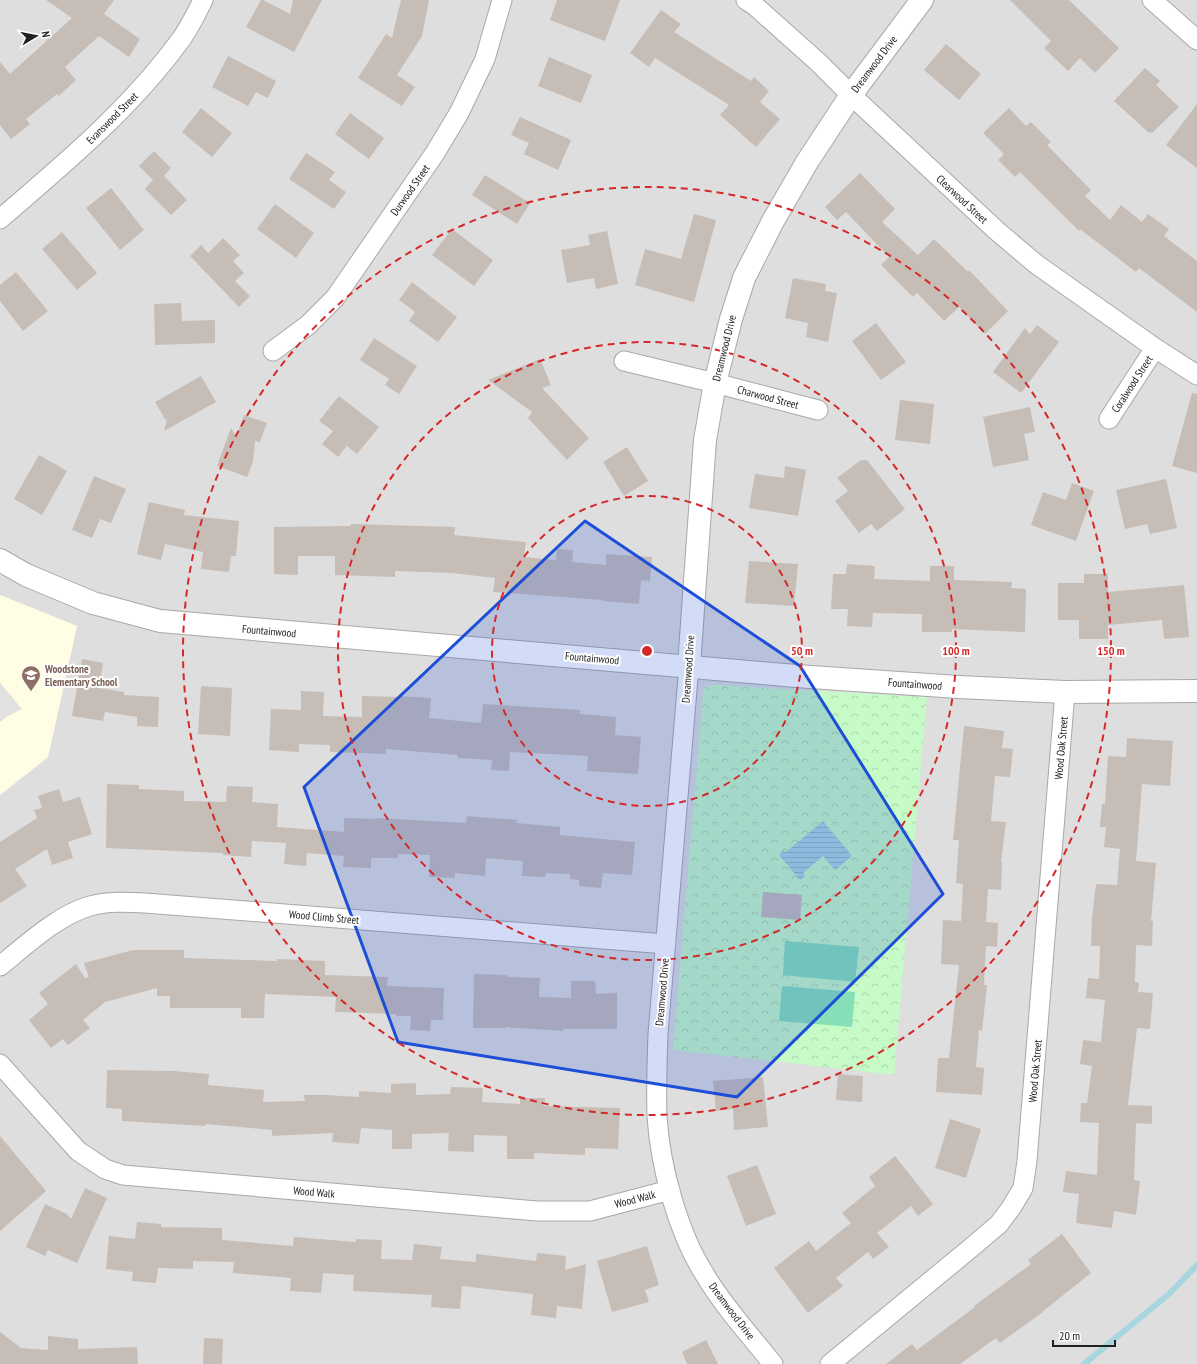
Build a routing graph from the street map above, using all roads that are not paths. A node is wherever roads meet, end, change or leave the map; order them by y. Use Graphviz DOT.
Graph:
graph roads {
  1 [pos="203,0"];
  2 [pos="502,0"];
  3 [pos="746,0"];
  4 [pos="922,0"];
  5 [pos="1152,0"];
  6 [pos="1197,40"];
  7 [pos="851,95"];
  8 [pos="0,219"];
  9 [pos="1155,348"];
  10 [pos="273,351"];
  11 [pos="624,361"];
  12 [pos="1197,375"];
  13 [pos="715,383"];
  14 [pos="818,410"];
  15 [pos="1109,419"];
  16 [pos="0,560"];
  17 [pos="689,666"];
  18 [pos="1197,691"];
  19 [pos="1065,692"];
  20 [pos="666,944"];
  21 [pos="0,966"];
  22 [pos="0,1064"];
  23 [pos="670,1190"];
  24 [pos="773,1364"];
  25 [pos="830,1364"];
  1 -- 8 [label="street, Evanswood Street"];
  2 -- 10 [label="street, Durwood Street"];
  3 -- 7 [label="street, Clearwood Street"];
  4 -- 7 [label="street, Dreamwood Drive"];
  5 -- 6 [label="street"];
  7 -- 9 [label="street, Clearwood Street"];
  7 -- 13 [label="street, Dreamwood Drive"];
  9 -- 12 [label="street, Clearwood Street"];
  9 -- 15 [label="street, Coralwood Street"];
  11 -- 13 [label="street, Charwood Street"];
  13 -- 14 [label="street, Charwood Street"];
  13 -- 17 [label="street, Dreamwood Drive"];
  16 -- 17 [label="street, Fountainwood"];
  17 -- 19 [label="street, Fountainwood"];
  17 -- 20 [label="street, Dreamwood Drive"];
  18 -- 19 [label="street, Fountainwood"];
  19 -- 25 [label="street, Wood Oak Street"];
  20 -- 21 [label="street, Wood Climb Street"];
  20 -- 23 [label="street, Dreamwood Drive"];
  22 -- 23 [label="street, Wood Walk"];
  23 -- 24 [label="street, Dreamwood Drive"];
}
